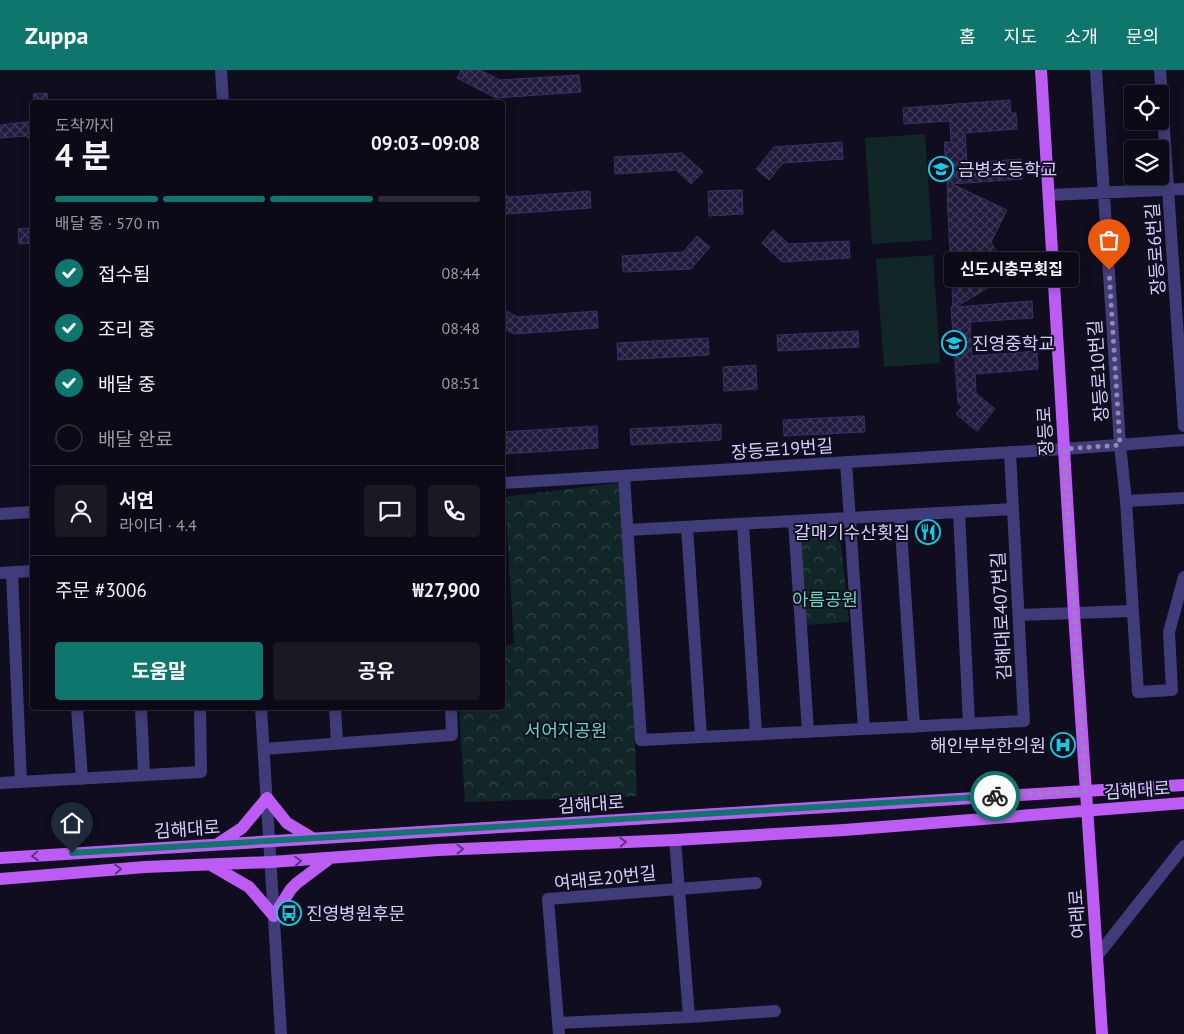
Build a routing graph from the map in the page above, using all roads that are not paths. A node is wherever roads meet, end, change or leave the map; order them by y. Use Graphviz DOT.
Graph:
graph roads {
  1 [pos="221,70"];
  2 [pos="1041,70"];
  3 [pos="1096,70"];
  4 [pos="1160,70"];
  5 [pos="223,100"];
  6 [pos="1184,189"];
  7 [pos="1168,190"];
  8 [pos="1104,193"];
  9 [pos="1049,195"];
  10 [pos="1184,426"];
  11 [pos="1184,440"];
  12 [pos="1120,445"];
  13 [pos="1064,449"];
  14 [pos="1010,452"];
  15 [pos="846,462"];
  16 [pos="624,476"];
  17 [pos="505,483"];
  18 [pos="1184,498"];
  19 [pos="1126,501"];
  20 [pos="1014,509"];
  21 [pos="30,512"];
  22 [pos="958,512"];
  23 [pos="0,514"];
  24 [pos="900,515"];
  25 [pos="850,518"];
  26 [pos="794,521"];
  27 [pos="742,524"];
  28 [pos="687,527"];
  29 [pos="628,530"];
  30 [pos="30,571"];
  31 [pos="6,573"];
  32 [pos="1184,577"];
  33 [pos="1132,611"];
  34 [pos="1074,613"];
  35 [pos="1018,616"];
  36 [pos="77,710"];
  37 [pos="141,710"];
  38 [pos="200,710"];
  39 [pos="262,710"];
  40 [pos="335,710"];
  41 [pos="451,710"];
  42 [pos="969,724"];
  43 [pos="914,726"];
  44 [pos="864,729"];
  45 [pos="808,732"];
  46 [pos="756,734"];
  47 [pos="701,737"];
  48 [pos="337,743"];
  49 [pos="264,749"];
  50 [pos="144,775"];
  51 [pos="82,779"];
  52 [pos="20,782"];
  53 [pos="0,783"];
  54 [pos="1184,785"];
  55 [pos="1086,791"];
  56 [pos="267,798"];
  57 [pos="1184,804"];
  58 [pos="1087,811"];
  59 [pos="312,838"];
  60 [pos="674,840"];
  61 [pos="270,841"];
  62 [pos="216,844"];
  63 [pos="1184,846"];
  64 [pos="0,858"];
  65 [pos="331,858"];
  66 [pos="271,862"];
  67 [pos="211,865"];
  68 [pos="0,878"];
  69 [pos="756,883"];
  70 [pos="679,889"];
  71 [pos="274,916"];
  72 [pos="1097,956"];
  73 [pos="775,1011"];
  74 [pos="689,1016"];
  75 [pos="558,1029"];
  76 [pos="281,1034"];
  77 [pos="1102,1034"];
  1 -- 5 [label="street"];
  2 -- 9 [label="main road, 장등로"];
  3 -- 8 [label="street, 장등로10번길"];
  4 -- 7 [label="street, 장등로6번길"];
  6 -- 7 [label="street"];
  7 -- 8 [label="street"];
  7 -- 10 [label="street, 장등로6번길"];
  8 -- 9 [label="street"];
  8 -- 12 [label="street, 장등로10번길"];
  9 -- 13 [label="main road, 장등로"];
  11 -- 12 [label="street, 장등로19번길"];
  12 -- 13 [label="street, 장등로19번길"];
  12 -- 19 [label="street, 장등로10번길"];
  13 -- 14 [label="street, 장등로19번길"];
  13 -- 34 [label="main road, 장등로"];
  14 -- 15 [label="street, 장등로19번길"];
  14 -- 20 [label="street, 김해대로407번길"];
  15 -- 16 [label="street, 장등로19번길"];
  15 -- 25 [label="street"];
  16 -- 17 [label="street, 장등로19번길"];
  16 -- 29 [label="street, 김해대로407번길"];
  18 -- 19 [label="street"];
  19 -- 33 [label="street, 장등로10번길"];
  20 -- 22 [label="street"];
  20 -- 35 [label="street, 김해대로407번길"];
  21 -- 23 [label="street"];
  22 -- 24 [label="street"];
  22 -- 42 [label="street"];
  24 -- 25 [label="street"];
  24 -- 43 [label="street"];
  25 -- 26 [label="street"];
  25 -- 44 [label="street"];
  26 -- 27 [label="street"];
  26 -- 45 [label="street"];
  27 -- 28 [label="street"];
  27 -- 46 [label="street"];
  28 -- 29 [label="street"];
  28 -- 47 [label="street"];
  29 -- 47 [label="street, 김해대로407번길"];
  30 -- 31 [label="street"];
  31 -- 52 [label="street"];
  32 -- 33 [label="street, 장등로10번길"];
  33 -- 34 [label="street"];
  34 -- 35 [label="street"];
  34 -- 55 [label="main road, 장등로"];
  35 -- 42 [label="street, 김해대로407번길"];
  36 -- 51 [label="street"];
  37 -- 50 [label="street"];
  38 -- 50 [label="street"];
  39 -- 49 [label="street"];
  40 -- 48 [label="street"];
  41 -- 48 [label="street"];
  42 -- 43 [label="street, 김해대로407번길"];
  43 -- 44 [label="street, 김해대로407번길"];
  44 -- 45 [label="street, 김해대로407번길"];
  45 -- 46 [label="street, 김해대로407번길"];
  46 -- 47 [label="street, 김해대로407번길"];
  48 -- 49 [label="street"];
  49 -- 56 [label="street"];
  50 -- 51 [label="street"];
  51 -- 52 [label="street"];
  52 -- 53 [label="street"];
  54 -- 55 [label="main road, 김해대로"];
  55 -- 58 [label="main road, 여래로"];
  55 -- 59 [label="main road, 김해대로"];
  56 -- 59 [label="main road"];
  56 -- 61 [label="street"];
  56 -- 62 [label="main road"];
  57 -- 58 [label="main road, 김해대로"];
  58 -- 60 [label="main road, 김해대로"];
  58 -- 72 [label="main road, 여래로"];
  59 -- 61 [label="main road, 김해대로"];
  65 -- 60 [label="main road, 김해대로, one-way"];
  60 -- 70 [label="street"];
  61 -- 62 [label="main road, 김해대로"];
  61 -- 66 [label="street"];
  62 -- 64 [label="main road, 김해대로, one-way"];
  63 -- 72 [label="street"];
  66 -- 65 [label="main road, 김해대로, one-way"];
  65 -- 71 [label="main road"];
  66 -- 67 [label="main road, 김해대로"];
  66 -- 71 [label="street"];
  68 -- 67 [label="main road, 김해대로, one-way"];
  67 -- 71 [label="main road"];
  69 -- 70 [label="street"];
  70 -- 74 [label="street"];
  70 -- 75 [label="street, 여래로20번길"];
  71 -- 76 [label="street"];
  72 -- 77 [label="main road, 여래로"];
  73 -- 74 [label="street"];
  74 -- 75 [label="street"];
}
